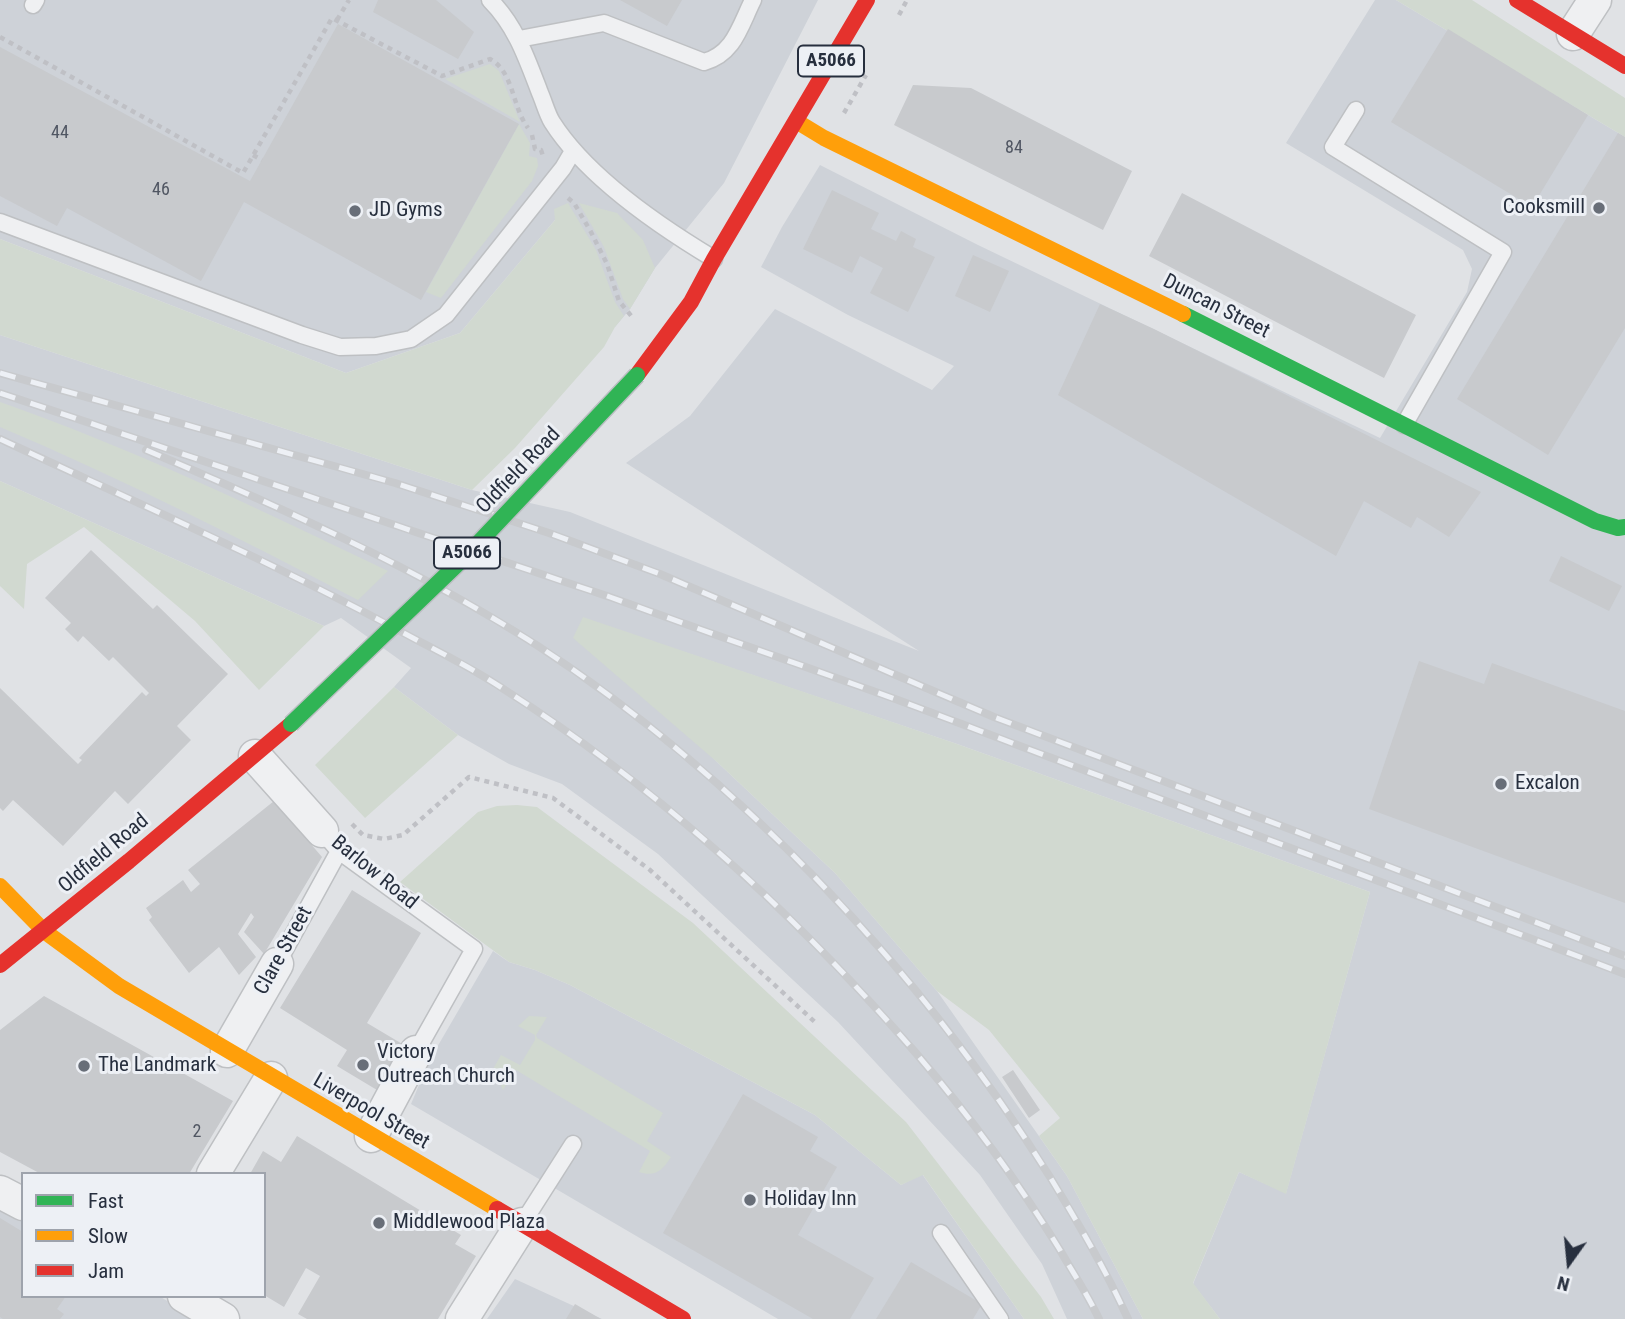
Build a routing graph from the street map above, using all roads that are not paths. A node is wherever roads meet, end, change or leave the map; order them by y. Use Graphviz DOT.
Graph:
graph roads {
  1 [pos="489,0"];
  2 [pos="753,0"];
  3 [pos="867,0"];
  4 [pos="1517,0"];
  5 [pos="1595,0"];
  6 [pos="1573,34"];
  7 [pos="519,39"];
  8 [pos="1625,66"];
  9 [pos="1356,110"];
  10 [pos="796,121"];
  11 [pos="573,151"];
  12 [pos="0,222"];
  13 [pos="714,259"];
  14 [pos="1404,425"];
  15 [pos="1621,528"];
  16 [pos="255,756"];
  17 [pos="338,835"];
  18 [pos="0,886"];
  19 [pos="44,931"];
  20 [pos="278,964"];
  21 [pos="0,965"];
  22 [pos="227,1051"];
  23 [pos="416,1052"];
  24 [pos="271,1078"];
  25 [pos="371,1136"];
  26 [pos="573,1144"];
  27 [pos="214,1172"];
  28 [pos="0,1192"];
  29 [pos="21,1204"];
  30 [pos="522,1224"];
  31 [pos="941,1233"];
  32 [pos="187,1298"];
  33 [pos="223,1319"];
  34 [pos="462,1319"];
  35 [pos="683,1319"];
  36 [pos="1000,1319"];
  1 -- 7 [label="lane"];
  2 -- 7 [label="lane"];
  3 -- 10 [label="main road, Oldfield Road / A5066"];
  4 -- 6 [label="main road"];
  5 -- 6 [label="street"];
  6 -- 8 [label="main road"];
  7 -- 11 [label="lane"];
  9 -- 14 [label="lane"];
  10 -- 13 [label="main road, Oldfield Road / A5066"];
  10 -- 14 [label="main road, Duncan Street"];
  11 -- 12 [label="lane"];
  11 -- 13 [label="lane"];
  13 -- 16 [label="main road, Oldfield Road / A5066, bridge"];
  14 -- 15 [label="main road, Duncan Street"];
  16 -- 17 [label="street, Barlow Road"];
  16 -- 19 [label="main road, Oldfield Road / A5066"];
  17 -- 20 [label="lane, Clare Street"];
  17 -- 23 [label="lane, Barlow Road"];
  18 -- 19 [label="main road, Liverpool Street"];
  19 -- 21 [label="main road, Oldfield Road / A5066"];
  19 -- 22 [label="main road, Liverpool Street"];
  20 -- 22 [label="street, Clare Street"];
  22 -- 24 [label="main road, Liverpool Street"];
  23 -- 25 [label="street"];
  24 -- 25 [label="main road, Liverpool Street"];
  24 -- 27 [label="street"];
  25 -- 30 [label="main road, Liverpool Street"];
  26 -- 30 [label="lane"];
  28 -- 29 [label="street"];
  30 -- 34 [label="street"];
  30 -- 35 [label="main road, Liverpool Street"];
  31 -- 36 [label="lane"];
  32 -- 33 [label="street"];
}
